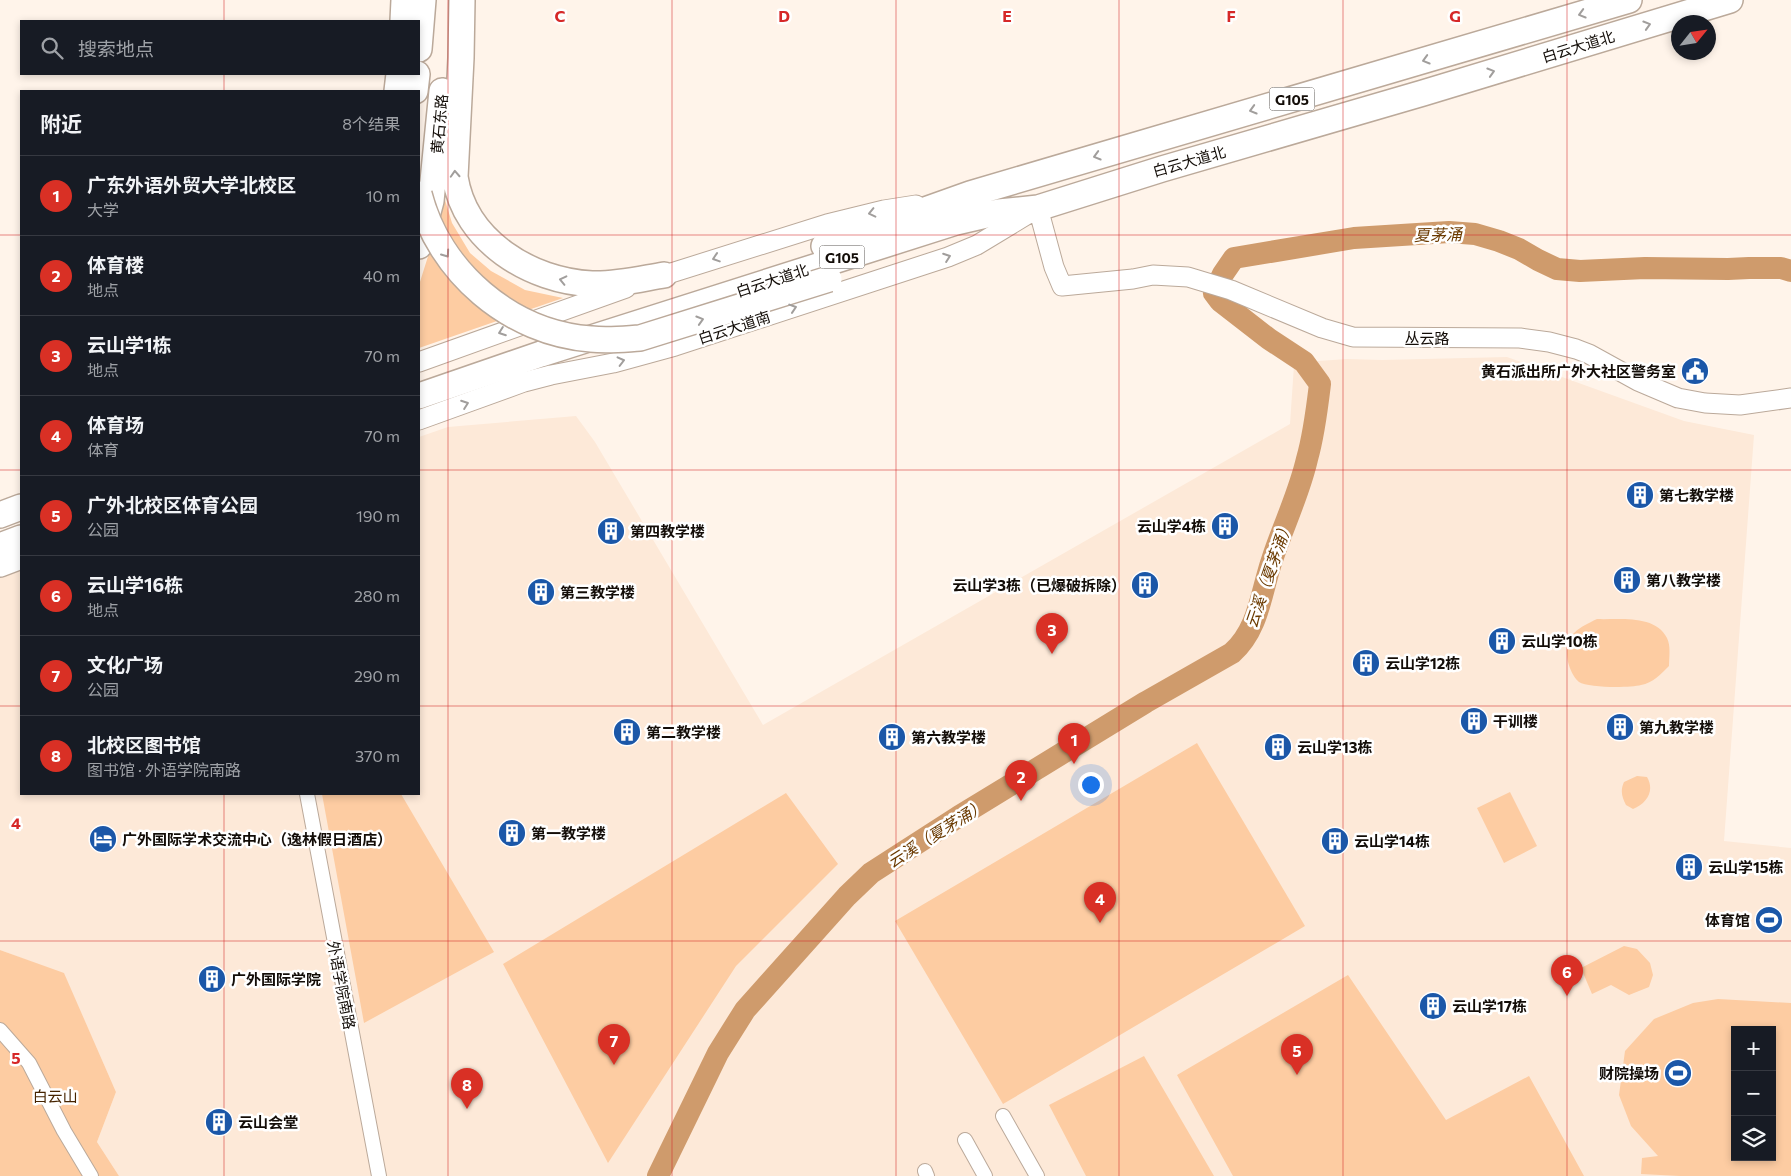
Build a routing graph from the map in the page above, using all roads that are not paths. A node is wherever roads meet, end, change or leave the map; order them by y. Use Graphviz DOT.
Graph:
graph roads {
  1 [pos="404,0"];
  2 [pos="423,0"];
  3 [pos="449,0"];
  4 [pos="462,0"];
  5 [pos="1629,0"];
  6 [pos="1730,0"];
  7 [pos="403,20"];
  8 [pos="420,37"];
  9 [pos="399,75"];
  10 [pos="417,75"];
  11 [pos="397,90"];
  12 [pos="415,90"];
  13 [pos="438,141"];
  14 [pos="420,156"];
  15 [pos="420,198"];
  16 [pos="954,199"];
  17 [pos="1038,208"];
  18 [pos="420,242"];
  19 [pos="664,275"];
  20 [pos="646,312"];
  21 [pos="420,362"];
  22 [pos="420,382"];
  23 [pos="420,396"];
  24 [pos="1791,398"];
  25 [pos="420,420"];
  26 [pos="20,507"];
  27 [pos="0,515"];
  28 [pos="20,523"];
  29 [pos="0,531"];
  30 [pos="20,538"];
  31 [pos="0,546"];
  32 [pos="20,556"];
  33 [pos="0,564"];
  34 [pos="307,795"];
  35 [pos="0,1030"];
  36 [pos="1003,1116"];
  37 [pos="965,1140"];
  38 [pos="91,1176"];
  39 [pos="379,1176"];
  40 [pos="985,1176"];
  41 [pos="1037,1176"];
  1 -- 7 [label="highway"];
  2 -- 8 [label="highway"];
  3 -- 13 [label="highway, 黄石东路"];
  19 -- 4 [label="highway, one-way"];
  5 -- 16 [label="highway, 白云大道北 / G105, one-way"];
  17 -- 6 [label="highway, 白云大道北 / G105, one-way"];
  9 -- 11 [label="highway"];
  10 -- 12 [label="highway"];
  13 -- 14 [label="highway"];
  13 -- 18 [label="highway, 黄石东路"];
  15 -- 17 [label="highway, one-way, bridge"];
  16 -- 19 [label="main road, one-way"];
  16 -- 20 [label="highway, 白云大道北 / G105"];
  17 -- 20 [label="highway, 白云大道北 / G105"];
  17 -- 24 [label="main road, 丛云路"];
  25 -- 17 [label="main road, 白云大道南, one-way"];
  19 -- 21 [label="main road, one-way"];
  20 -- 22 [label="highway, G105, bridge"];
  20 -- 23 [label="highway, G105, bridge"];
  26 -- 27 [label="highway"];
  28 -- 29 [label="highway"];
  30 -- 31 [label="highway"];
  32 -- 33 [label="highway"];
  34 -- 39 [label="street, 外语学院南路"];
  35 -- 38 [label="street"];
  36 -- 41 [label="street"];
  37 -- 40 [label="street"];
}
